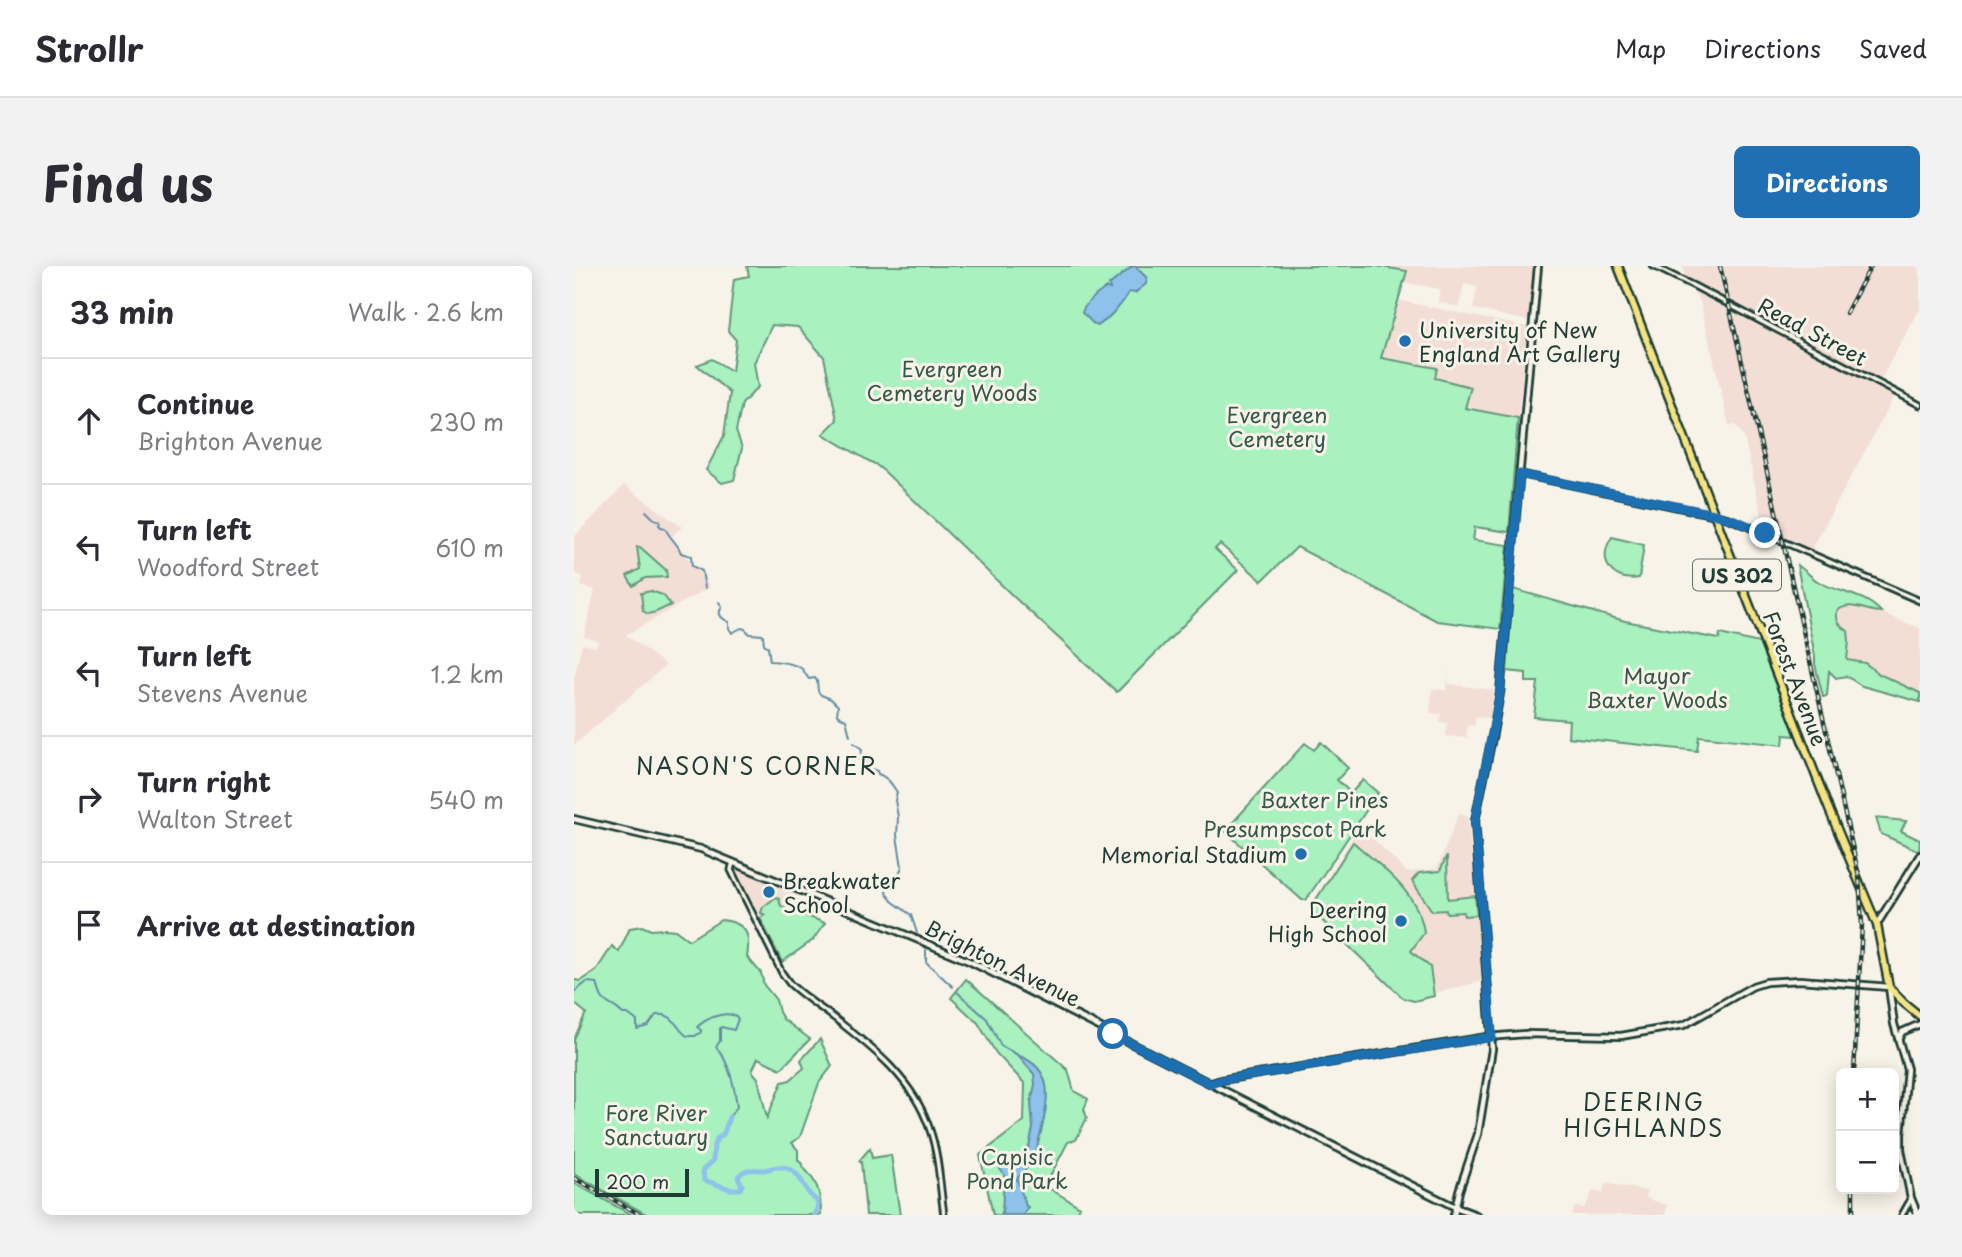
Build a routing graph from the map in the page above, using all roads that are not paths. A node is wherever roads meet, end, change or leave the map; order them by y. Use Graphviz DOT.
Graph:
graph roads {
  1 [pos="1538,266"];
  2 [pos="1618,266"];
  3 [pos="1653,266"];
  4 [pos="1920,405"];
  5 [pos="1520,474"];
  6 [pos="1714,514"];
  7 [pos="1920,601"];
  8 [pos="574,819"];
  9 [pos="1920,855"];
  10 [pos="733,862"];
  11 [pos="1877,925"];
  12 [pos="1889,987"];
  13 [pos="1920,1016"];
  14 [pos="1920,1024"];
  15 [pos="1895,1028"];
  16 [pos="1902,1032"];
  17 [pos="1492,1037"];
  18 [pos="1899,1043"];
  19 [pos="1211,1084"];
  20 [pos="1911,1198"];
  21 [pos="1455,1207"];
  22 [pos="944,1215"];
  23 [pos="1454,1215"];
  24 [pos="1476,1215"];
  25 [pos="1902,1215"];
  26 [pos="1918,1215"];
  1 -- 5 [label="main road"];
  2 -- 6 [label="highway, Forest Avenue / US 302"];
  3 -- 4 [label="street, Read Street"];
  5 -- 6 [label="street"];
  5 -- 17 [label="main road"];
  6 -- 7 [label="street"];
  6 -- 11 [label="highway, Forest Avenue / US 302"];
  8 -- 10 [label="main road, Brighton Avenue"];
  9 -- 11 [label="main road"];
  10 -- 19 [label="main road, Brighton Avenue"];
  10 -- 22 [label="street"];
  11 -- 12 [label="highway, Forest Avenue / US 302"];
  12 -- 13 [label="highway"];
  12 -- 15 [label="main road"];
  12 -- 17 [label="main road"];
  14 -- 16 [label="main road"];
  15 -- 16 [label="street"];
  15 -- 18 [label="main road"];
  16 -- 18 [label="main road"];
  17 -- 19 [label="main road"];
  17 -- 21 [label="main road"];
  18 -- 20 [label="main road"];
  19 -- 21 [label="main road, Brighton Avenue"];
  20 -- 25 [label="street"];
  20 -- 26 [label="main road"];
  21 -- 23 [label="main road"];
  21 -- 24 [label="main road, Brighton Avenue"];
}
